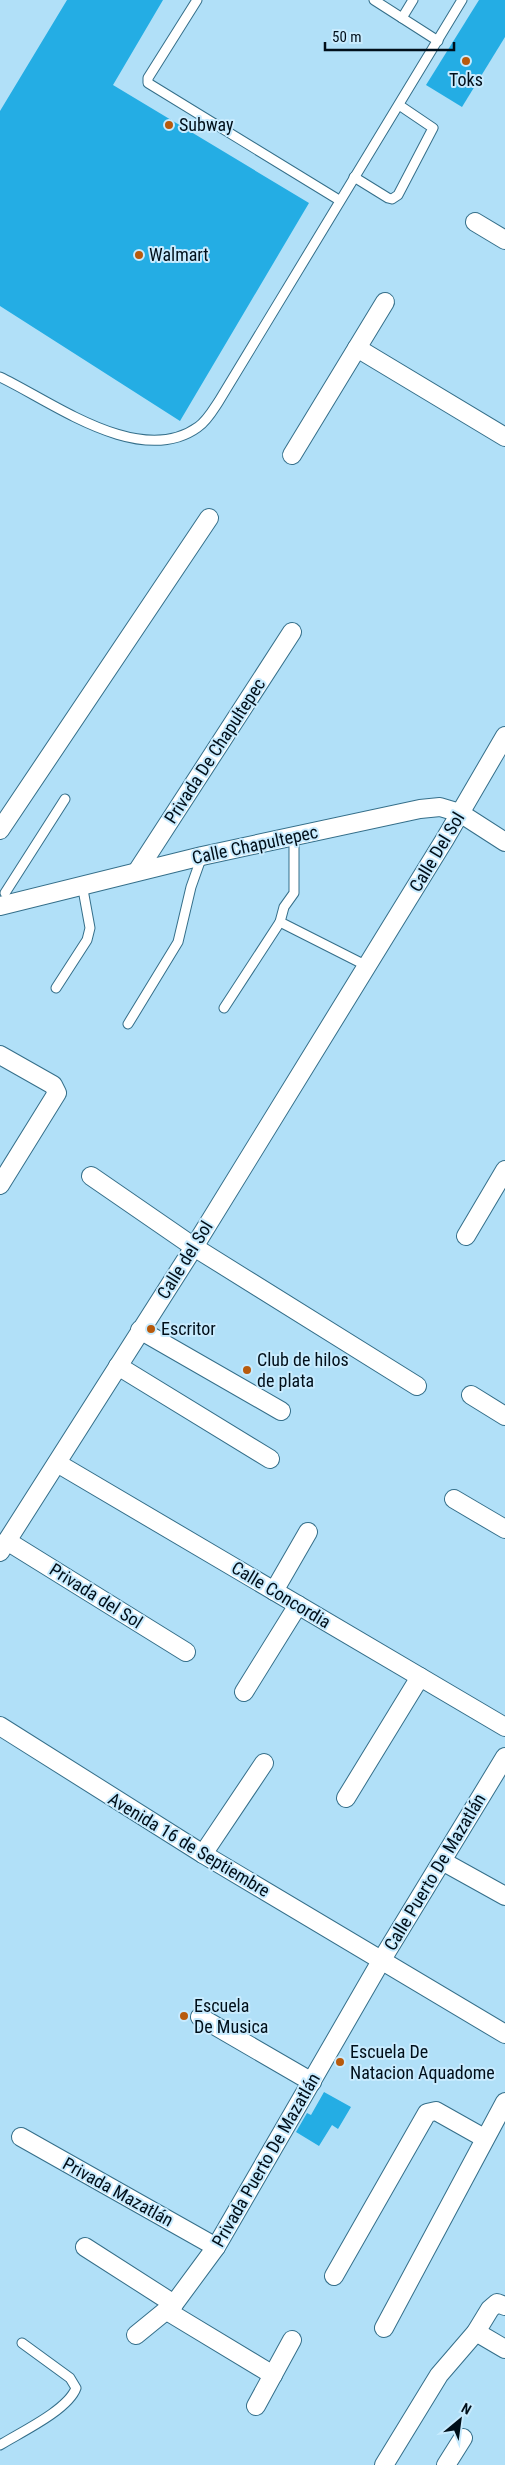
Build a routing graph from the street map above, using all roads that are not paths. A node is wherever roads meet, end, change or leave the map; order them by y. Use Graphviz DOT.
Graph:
graph roads {
  1 [pos="197,0"];
  2 [pos="374,0"];
  3 [pos="414,0"];
  4 [pos="458,2"];
  5 [pos="402,18"];
  6 [pos="438,41"];
  7 [pos="399,105"];
  8 [pos="354,177"];
  9 [pos="339,200"];
  10 [pos="475,222"];
  11 [pos="505,240"];
  12 [pos="385,302"];
  13 [pos="358,348"];
  14 [pos="0,377"];
  15 [pos="505,437"];
  16 [pos="292,455"];
  17 [pos="209,518"];
  18 [pos="292,632"];
  19 [pos="505,736"];
  20 [pos="65,799"];
  21 [pos="460,813"];
  22 [pos="0,830"];
  23 [pos="294,837"];
  24 [pos="505,842"];
  25 [pos="202,856"];
  26 [pos="138,870"];
  27 [pos="82,884"];
  28 [pos="5,898"];
  29 [pos="280,922"];
  30 [pos="367,966"];
  31 [pos="56,988"];
  32 [pos="224,1008"];
  33 [pos="128,1024"];
  34 [pos="0,1055"];
  35 [pos="505,1170"];
  36 [pos="91,1176"];
  37 [pos="0,1185"];
  38 [pos="466,1236"];
  39 [pos="194,1246"];
  40 [pos="140,1330"];
  41 [pos="118,1366"];
  42 [pos="417,1386"];
  43 [pos="471,1396"];
  44 [pos="281,1411"];
  45 [pos="505,1416"];
  46 [pos="270,1459"];
  47 [pos="57,1463"];
  48 [pos="454,1499"];
  49 [pos="505,1529"];
  50 [pos="308,1532"];
  51 [pos="4,1546"];
  52 [pos="274,1591"];
  53 [pos="298,1605"];
  54 [pos="186,1652"];
  55 [pos="420,1677"];
  56 [pos="244,1692"];
  57 [pos="0,1726"];
  58 [pos="505,1727"];
  59 [pos="505,1757"];
  60 [pos="264,1763"];
  61 [pos="346,1798"];
  62 [pos="203,1854"];
  63 [pos="442,1861"];
  64 [pos="505,1896"];
  65 [pos="381,1960"];
  66 [pos="200,2017"];
  67 [pos="505,2034"];
  68 [pos="312,2082"];
  69 [pos="505,2102"];
  70 [pos="21,2137"];
  71 [pos="484,2138"];
  72 [pos="85,2247"];
  73 [pos="216,2247"];
  74 [pos="334,2276"];
  75 [pos="505,2306"];
  76 [pos="171,2308"];
  77 [pos="384,2328"];
  78 [pos="476,2332"];
  79 [pos="136,2335"];
  80 [pos="292,2340"];
  81 [pos="22,2343"];
  82 [pos="505,2349"];
  83 [pos="273,2375"];
  84 [pos="256,2406"];
  85 [pos="463,2438"];
  86 [pos="0,2445"];
  87 [pos="384,2465"];
  88 [pos="446,2465"];
  1 -- 9 [label="lane"];
  2 -- 5 [label="lane"];
  3 -- 5 [label="lane"];
  4 -- 6 [label="lane"];
  5 -- 6 [label="lane"];
  6 -- 7 [label="lane"];
  7 -- 8 [label="lane"];
  7 -- 8 [label="lane"];
  8 -- 9 [label="lane"];
  9 -- 14 [label="lane"];
  10 -- 11 [label="street"];
  12 -- 13 [label="street"];
  13 -- 15 [label="street"];
  13 -- 16 [label="street"];
  17 -- 22 [label="street"];
  18 -- 26 [label="street, Privada De Chapultepec"];
  19 -- 21 [label="street, Calle Del Sol"];
  20 -- 28 [label="lane"];
  21 -- 23 [label="street, Calle Chapultepec"];
  21 -- 24 [label="street, Calle Chapultepec"];
  21 -- 30 [label="street, Calle Del Sol"];
  23 -- 25 [label="street, Calle Chapultepec"];
  23 -- 29 [label="lane"];
  25 -- 26 [label="street, Calle Chapultepec"];
  25 -- 33 [label="lane"];
  26 -- 27 [label="street, Calle Chapultepec"];
  27 -- 28 [label="street, Calle Chapultepec"];
  27 -- 31 [label="lane"];
  29 -- 30 [label="lane"];
  29 -- 32 [label="lane"];
  30 -- 39 [label="street, Calle del Sol"];
  34 -- 37 [label="street"];
  35 -- 38 [label="street"];
  36 -- 39 [label="street"];
  39 -- 40 [label="street, Calle del Sol"];
  39 -- 42 [label="street"];
  40 -- 41 [label="street, Calle del Sol"];
  40 -- 44 [label="street"];
  41 -- 46 [label="street"];
  41 -- 47 [label="street, Calle del Sol"];
  43 -- 45 [label="street"];
  47 -- 51 [label="street, Calle del Sol"];
  47 -- 52 [label="street, Calle Concordia"];
  48 -- 49 [label="street"];
  50 -- 52 [label="street"];
  51 -- 54 [label="street, Privada del Sol"];
  52 -- 53 [label="street, Calle Concordia"];
  53 -- 55 [label="street, Calle Concordia"];
  53 -- 56 [label="street"];
  55 -- 58 [label="street, Calle Concordia"];
  55 -- 61 [label="street"];
  57 -- 62 [label="street, Avenida 16 de Septiembre"];
  59 -- 63 [label="street, Calle Puerto De Mazatlán"];
  60 -- 62 [label="street"];
  62 -- 65 [label="street, Avenida 16 de Septiembre"];
  63 -- 64 [label="street"];
  63 -- 65 [label="street, Calle Puerto De Mazatlán"];
  65 -- 67 [label="street, Avenida 16 de Septiembre"];
  65 -- 68 [label="street, Privada Puerto De Mazatlán"];
  66 -- 68 [label="street"];
  68 -- 73 [label="street, Privada Puerto De Mazatlán"];
  69 -- 71 [label="street"];
  70 -- 73 [label="street, Privada Mazatlán"];
  71 -- 74 [label="street"];
  71 -- 77 [label="street"];
  72 -- 76 [label="street"];
  73 -- 76 [label="street, Privada Puerto De Mazatlán"];
  75 -- 78 [label="street"];
  76 -- 79 [label="street, Privada Puerto De Mazatlán"];
  76 -- 83 [label="street"];
  78 -- 82 [label="street"];
  78 -- 87 [label="street"];
  80 -- 83 [label="street"];
  81 -- 86 [label="lane"];
  83 -- 84 [label="street"];
  85 -- 88 [label="street"];
}
